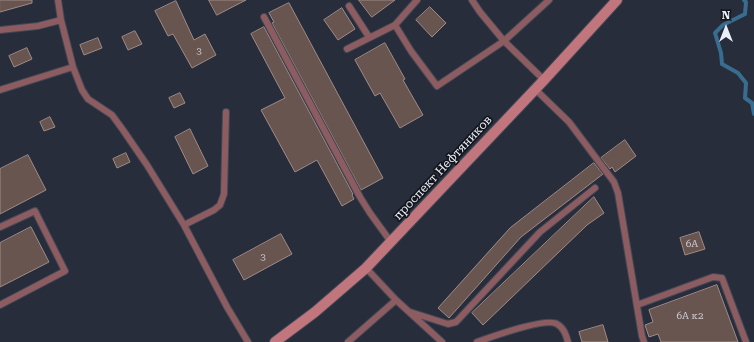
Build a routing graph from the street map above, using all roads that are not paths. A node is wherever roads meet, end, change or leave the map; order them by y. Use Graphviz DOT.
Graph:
graph roads {
  1 [pos="58,0"];
  2 [pos="417,0"];
  3 [pos="472,0"];
  4 [pos="549,0"];
  5 [pos="617,0"];
  6 [pos="349,6"];
  7 [pos="264,17"];
  8 [pos="61,20"];
  9 [pos="395,25"];
  10 [pos="0,30"];
  11 [pos="369,37"];
  12 [pos="504,41"];
  13 [pos="347,49"];
  14 [pos="73,67"];
  15 [pos="544,80"];
  16 [pos="536,89"];
  17 [pos="0,90"];
  18 [pos="226,112"];
  19 [pos="595,188"];
  20 [pos="184,225"];
  21 [pos="0,227"];
  22 [pos="391,242"];
  23 [pos="366,268"];
  24 [pos="396,300"];
  25 [pos="0,305"];
  26 [pos="637,305"];
  27 [pos="410,312"];
  28 [pos="248,342"];
  29 [pos="275,342"];
  30 [pos="348,342"];
  31 [pos="442,342"];
  32 [pos="477,342"];
  33 [pos="568,342"];
  34 [pos="644,342"];
  35 [pos="746,342"];
  1 -- 8 [label="lane"];
  2 -- 9 [label="lane"];
  3 -- 12 [label="lane"];
  4 -- 12 [label="lane"];
  5 -- 15 [label="main road, проспект Нефтяников"];
  6 -- 11 [label="lane"];
  7 -- 22 [label="lane"];
  8 -- 10 [label="lane"];
  8 -- 14 [label="lane"];
  9 -- 11 [label="lane"];
  9 -- 12 [label="lane"];
  11 -- 13 [label="lane"];
  12 -- 15 [label="lane"];
  14 -- 17 [label="lane"];
  14 -- 20 [label="lane"];
  15 -- 16 [label="main road, проспект Нефтяников"];
  16 -- 22 [label="main road, проспект Нефтяников"];
  16 -- 26 [label="lane"];
  18 -- 20 [label="lane"];
  19 -- 27 [label="lane"];
  20 -- 28 [label="lane"];
  21 -- 25 [label="lane"];
  22 -- 23 [label="main road, проспект Нефтяников"];
  23 -- 24 [label="lane"];
  23 -- 29 [label="main road, проспект Нефтяников"];
  24 -- 27 [label="lane"];
  24 -- 30 [label="lane"];
  26 -- 34 [label="lane"];
  26 -- 35 [label="lane"];
  27 -- 31 [label="lane"];
  32 -- 33 [label="lane"];
}
